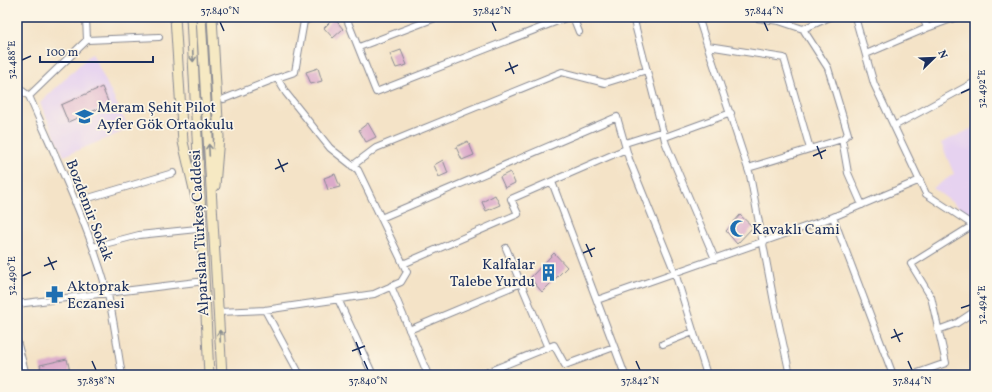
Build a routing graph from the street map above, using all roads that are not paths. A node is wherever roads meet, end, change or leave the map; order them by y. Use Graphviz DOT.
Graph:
graph roads {
  1 [pos="86,17"];
  2 [pos="175,17"];
  3 [pos="191,17"];
  4 [pos="201,17"];
  5 [pos="212,17"];
  6 [pos="314,17"];
  7 [pos="346,17"];
  8 [pos="438,17"];
  9 [pos="568,17"];
  10 [pos="573,17"];
  11 [pos="649,17"];
  12 [pos="698,17"];
  13 [pos="750,17"];
  14 [pos="830,17"];
  15 [pos="855,17"];
  16 [pos="924,17"];
  17 [pos="957,17"];
  18 [pos="633,19"];
  19 [pos="927,28"];
  20 [pos="803,29"];
  21 [pos="579,32"];
  22 [pos="158,37"];
  23 [pos="87,40"];
  24 [pos="708,46"];
  25 [pos="359,47"];
  26 [pos="866,54"];
  27 [pos="647,70"];
  28 [pos="277,78"];
  29 [pos="975,82"];
  30 [pos="17,88"];
  31 [pos="29,96"];
  32 [pos="224,99"];
  33 [pos="731,113"];
  34 [pos="894,126"];
  35 [pos="664,134"];
  36 [pos="842,139"];
  37 [pos="626,146"];
  38 [pos="810,149"];
  39 [pos="352,166"];
  40 [pos="748,168"];
  41 [pos="173,173"];
  42 [pos="920,180"];
  43 [pos="552,182"];
  44 [pos="75,202"];
  45 [pos="862,205"];
  46 [pos="381,218"];
  47 [pos="833,218"];
  48 [pos="974,225"];
  49 [pos="197,229"];
  50 [pos="762,242"];
  51 [pos="93,247"];
  52 [pos="506,248"];
  53 [pos="715,259"];
  54 [pos="215,263"];
  55 [pos="205,264"];
  56 [pos="403,264"];
  57 [pos="675,273"];
  58 [pos="205,281"];
  59 [pos="521,283"];
  60 [pos="391,286"];
  61 [pos="107,292"];
  62 [pos="338,299"];
  63 [pos="597,300"];
  64 [pos="17,304"];
  65 [pos="265,310"];
  66 [pos="975,311"];
  67 [pos="218,312"];
  68 [pos="409,330"];
  69 [pos="938,330"];
  70 [pos="693,332"];
  71 [pos="17,341"];
  72 [pos="663,344"];
  73 [pos="614,347"];
  74 [pos="548,348"];
  75 [pos="26,375"];
  76 [pos="122,375"];
  77 [pos="209,375"];
  78 [pos="222,375"];
  79 [pos="300,375"];
  80 [pos="373,375"];
  81 [pos="428,375"];
  82 [pos="480,375"];
  83 [pos="625,375"];
  84 [pos="707,375"];
  85 [pos="790,375"];
  86 [pos="893,375"];
  87 [pos="912,375"];
  1 -- 23 [label="street"];
  2 -- 49 [label="main road"];
  3 -- 55 [label="main road, Alparslan Türkeş Caddesi, one-way"];
  54 -- 4 [label="main road, Alparslan Türkeş Caddesi, one-way"];
  5 -- 54 [label="main road"];
  6 -- 28 [label="street"];
  7 -- 25 [label="street"];
  8 -- 25 [label="street"];
  9 -- 25 [label="street"];
  10 -- 21 [label="street"];
  11 -- 18 [label="street"];
  12 -- 24 [label="street"];
  13 -- 20 [label="street"];
  14 -- 20 [label="street"];
  15 -- 26 [label="street"];
  16 -- 19 [label="street"];
  17 -- 19 [label="street"];
  18 -- 27 [label="street"];
  19 -- 26 [label="street"];
  20 -- 36 [label="street"];
  22 -- 23 [label="street"];
  23 -- 31 [label="street"];
  24 -- 33 [label="street"];
  24 -- 38 [label="street"];
  26 -- 34 [label="street"];
  27 -- 35 [label="street"];
  27 -- 39 [label="street"];
  28 -- 32 [label="street"];
  28 -- 39 [label="street"];
  29 -- 34 [label="street"];
  30 -- 31 [label="street"];
  31 -- 44 [label="street, Bozdemir Sokak"];
  33 -- 35 [label="street"];
  33 -- 40 [label="street"];
  34 -- 42 [label="street"];
  35 -- 37 [label="street"];
  35 -- 53 [label="street"];
  36 -- 38 [label="street"];
  36 -- 45 [label="street"];
  37 -- 43 [label="street"];
  37 -- 46 [label="street"];
  37 -- 57 [label="street"];
  38 -- 40 [label="street"];
  39 -- 46 [label="street"];
  40 -- 50 [label="street"];
  41 -- 44 [label="street"];
  42 -- 45 [label="street"];
  42 -- 48 [label="street"];
  43 -- 56 [label="street"];
  43 -- 63 [label="street"];
  44 -- 51 [label="street, Bozdemir Sokak"];
  45 -- 47 [label="street"];
  46 -- 56 [label="street"];
  47 -- 50 [label="street"];
  47 -- 86 [label="street"];
  48 -- 69 [label="street"];
  49 -- 51 [label="street"];
  49 -- 55 [label="main road"];
  50 -- 53 [label="street"];
  50 -- 85 [label="street"];
  51 -- 61 [label="street, Bozdemir Sokak"];
  52 -- 59 [label="street"];
  53 -- 57 [label="street"];
  54 -- 67 [label="main road, Alparslan Türkeş Caddesi"];
  55 -- 58 [label="main road, Alparslan Türkeş Caddesi"];
  56 -- 60 [label="street"];
  57 -- 63 [label="street"];
  57 -- 70 [label="street"];
  58 -- 61 [label="street"];
  58 -- 77 [label="main road, Alparslan Türkeş Caddesi"];
  59 -- 68 [label="street"];
  59 -- 74 [label="street"];
  60 -- 62 [label="street"];
  60 -- 68 [label="street"];
  61 -- 64 [label="street"];
  61 -- 76 [label="street, Bozdemir Sokak"];
  62 -- 65 [label="street"];
  62 -- 80 [label="street"];
  63 -- 73 [label="street"];
  65 -- 67 [label="street"];
  65 -- 79 [label="street"];
  66 -- 69 [label="street"];
  78 -- 67 [label="main road, Alparslan Türkeş Caddesi, one-way"];
  68 -- 81 [label="street"];
  69 -- 87 [label="street"];
  70 -- 72 [label="street"];
  70 -- 84 [label="street"];
  71 -- 75 [label="street"];
  73 -- 74 [label="street"];
  73 -- 83 [label="street"];
  74 -- 82 [label="street"];
}
